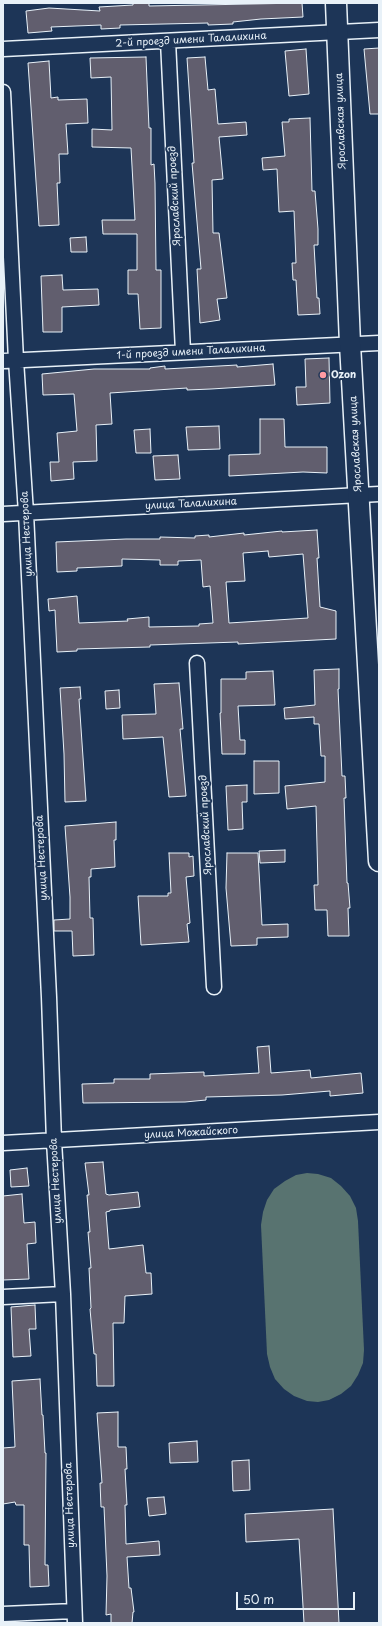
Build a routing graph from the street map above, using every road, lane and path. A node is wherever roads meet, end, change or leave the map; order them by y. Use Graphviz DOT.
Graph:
graph roads {
  1 [pos="336,3"];
  2 [pos="379,30"];
  3 [pos="337,32"];
  4 [pos="168,41"];
  5 [pos="3,49"];
  6 [pos="3,92"];
  7 [pos="379,342"];
  8 [pos="350,344"];
  9 [pos="183,352"];
  10 [pos="10,360"];
  11 [pos="379,494"];
  12 [pos="358,495"];
  13 [pos="26,512"];
  14 [pos="3,514"];
  15 [pos="198,663"];
  16 [pos="379,861"];
  17 [pos="214,987"];
  18 [pos="379,1122"];
  19 [pos="54,1141"];
  20 [pos="3,1143"];
  21 [pos="63,1294"];
  22 [pos="3,1297"];
  23 [pos="3,1614"];
  24 [pos="75,1617"];
  1 -- 3 [label="street, Ярославская улица"];
  2 -- 3 [label="street, 2-й проезд имени Талалихина"];
  3 -- 4 [label="street, 2-й проезд имени Талалихина"];
  3 -- 8 [label="street, Ярославская улица"];
  4 -- 5 [label="street, 2-й проезд имени Талалихина"];
  4 -- 9 [label="street, Ярославский проезд"];
  6 -- 10 [label="street, улица Нестерова"];
  7 -- 8 [label="street, 1-й проезд имени Талалихина"];
  8 -- 9 [label="street, 1-й проезд имени Талалихина"];
  8 -- 12 [label="street, Ярославская улица"];
  9 -- 10 [label="street, 1-й проезд имени Талалихина"];
  10 -- 13 [label="street, улица Нестерова"];
  11 -- 12 [label="street, улица Талалихина"];
  12 -- 13 [label="street, улица Талалихина"];
  12 -- 16 [label="street, Ярославская улица"];
  13 -- 14 [label="street, улица Талалихина"];
  13 -- 19 [label="street, улица Нестерова"];
  15 -- 17 [label="street, Ярославский проезд"];
  18 -- 19 [label="street, улица Можайского"];
  19 -- 20 [label="street, улица Можайского"];
  19 -- 21 [label="street, улица Нестерова"];
  21 -- 22 [label="street"];
  21 -- 24 [label="street, улица Нестерова"];
  23 -- 24 [label="street"];
}
